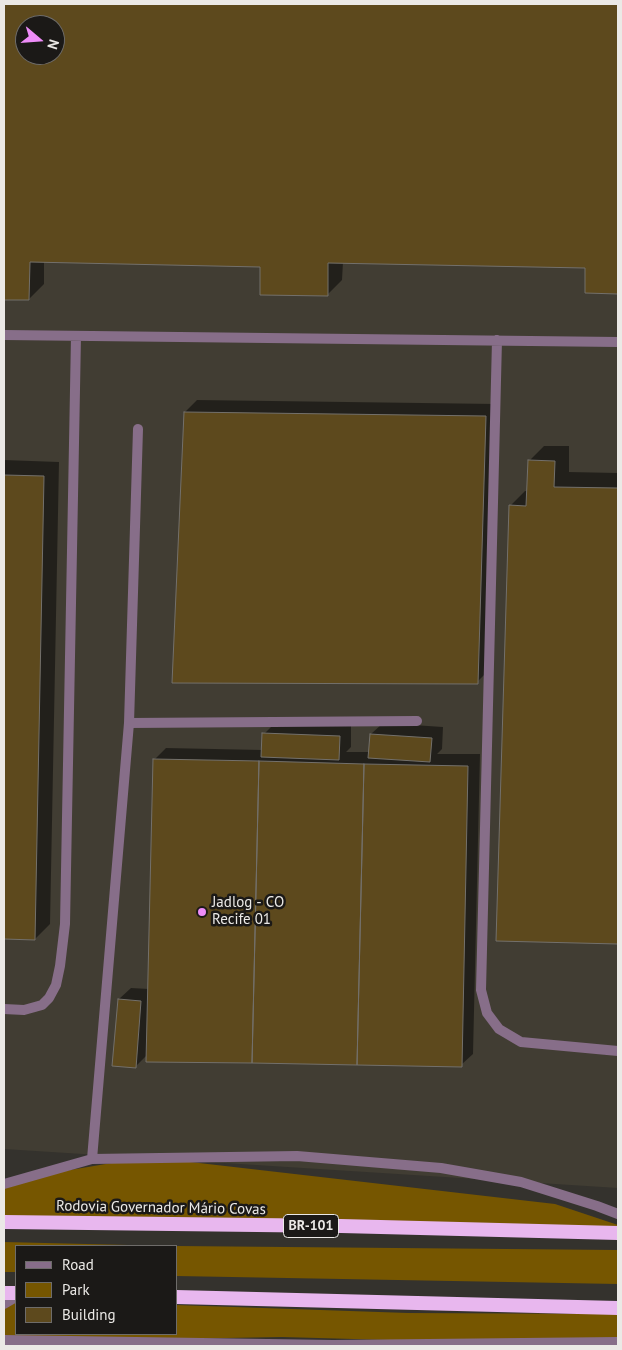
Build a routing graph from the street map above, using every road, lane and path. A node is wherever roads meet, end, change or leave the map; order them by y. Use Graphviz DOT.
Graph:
graph roads {
  1 [pos="4,335"];
  2 [pos="76,336"];
  3 [pos="497,340"];
  4 [pos="618,342"];
  5 [pos="138,429"];
  6 [pos="417,721"];
  7 [pos="129,723"];
  8 [pos="4,1010"];
  9 [pos="618,1051"];
  10 [pos="92,1159"];
  11 [pos="4,1184"];
  12 [pos="618,1214"];
  13 [pos="4,1222"];
  14 [pos="618,1233"];
  15 [pos="15,1296"];
  16 [pos="178,1298"];
  17 [pos="4,1304"];
  18 [pos="618,1308"];
  19 [pos="4,1340"];
  20 [pos="618,1342"];
  21 [pos="333,1346"];
  1 -- 2 [label="street"];
  2 -- 3 [label="street"];
  2 -- 8 [label="street"];
  3 -- 4 [label="street"];
  3 -- 9 [label="street"];
  5 -- 7 [label="street"];
  6 -- 7 [label="street"];
  7 -- 10 [label="street"];
  10 -- 11 [label="street"];
  10 -- 12 [label="street"];
  13 -- 14 [label="highway, Rodovia Governador Mário Covas / BR-101"];
  15 -- 17 [label="street"];
  16 -- 18 [label="highway"];
  19 -- 21 [label="street"];
  20 -- 21 [label="street"];
}
